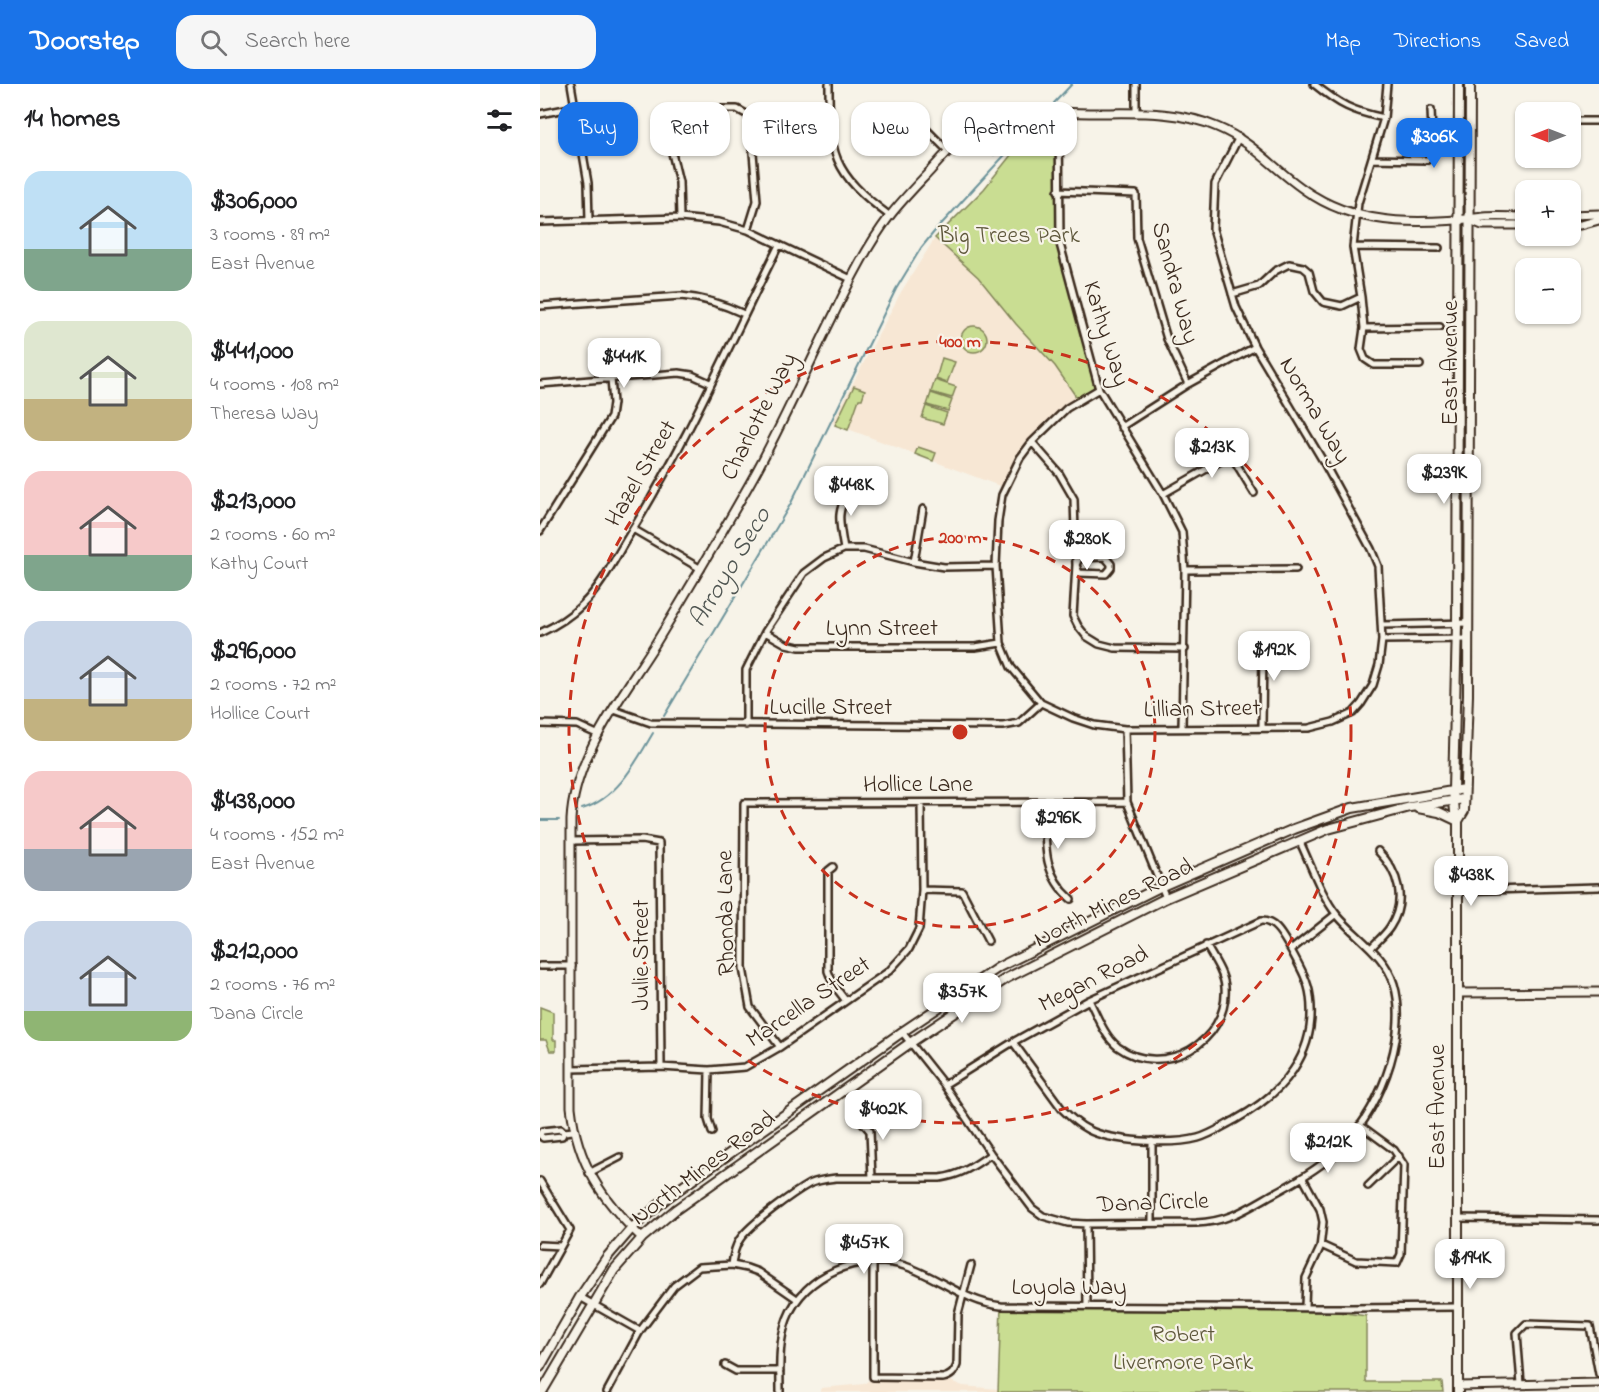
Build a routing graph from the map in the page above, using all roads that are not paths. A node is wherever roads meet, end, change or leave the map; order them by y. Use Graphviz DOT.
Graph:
graph roads {
  1 [pos="571,84"];
  2 [pos="829,84"];
  3 [pos="1136,84"];
  4 [pos="1314,84"];
  5 [pos="1387,84"];
  6 [pos="1459,84"];
  7 [pos="1470,84"];
  8 [pos="574,102"];
  9 [pos="558,110"];
  10 [pos="1431,110"];
  11 [pos="1077,113"];
  12 [pos="1136,113"];
  13 [pos="540,114"];
  14 [pos="1384,118"];
  15 [pos="1581,121"];
  16 [pos="1599,121"];
  17 [pos="930,133"];
  18 [pos="1239,138"];
  19 [pos="942,145"];
  20 [pos="583,156"];
  21 [pos="944,156"];
  22 [pos="1057,156"];
  23 [pos="1372,159"];
  24 [pos="1058,190"];
  25 [pos="1599,214"];
  26 [pos="1358,215"];
  27 [pos="1581,215"];
  28 [pos="890,216"];
  29 [pos="1515,217"];
  30 [pos="680,218"];
  31 [pos="1459,220"];
  32 [pos="1470,220"];
  33 [pos="1599,220"];
  34 [pos="589,221"];
  35 [pos="540,222"];
  36 [pos="1515,225"];
  37 [pos="1581,225"];
  38 [pos="748,230"];
  39 [pos="779,245"];
  40 [pos="1353,247"];
  41 [pos="1439,249"];
  42 [pos="851,279"];
  43 [pos="1232,294"];
  44 [pos="1361,297"];
  45 [pos="540,306"];
  46 [pos="744,314"];
  47 [pos="1364,327"];
  48 [pos="1440,327"];
  49 [pos="1255,347"];
  50 [pos="1420,365"];
  51 [pos="611,378"];
  52 [pos="710,382"];
  53 [pos="540,384"];
  54 [pos="1188,384"];
  55 [pos="1099,388"];
  56 [pos="1121,427"];
  57 [pos="1032,442"];
  58 [pos="850,484"];
  59 [pos="1254,493"];
  60 [pos="1163,494"];
  61 [pos="923,509"];
  62 [pos="633,529"];
  63 [pos="540,531"];
  64 [pos="844,549"];
  65 [pos="914,562"];
  66 [pos="1076,565"];
  67 [pos="996,566"];
  68 [pos="701,569"];
  69 [pos="1296,569"];
  70 [pos="1185,570"];
  71 [pos="1469,623"];
  72 [pos="1457,624"];
  73 [pos="1382,625"];
  74 [pos="765,632"];
  75 [pos="540,633"];
  76 [pos="1456,639"];
  77 [pos="1469,639"];
  78 [pos="1382,640"];
  79 [pos="1001,643"];
  80 [pos="1185,650"];
  81 [pos="1301,651"];
  82 [pos="1041,703"];
  83 [pos="1361,704"];
  84 [pos="615,710"];
  85 [pos="540,724"];
  86 [pos="746,725"];
  87 [pos="1182,727"];
  88 [pos="1262,727"];
  89 [pos="1125,729"];
  90 [pos="599,735"];
  91 [pos="1464,789"];
  92 [pos="1453,790"];
  93 [pos="1453,800"];
  94 [pos="1464,800"];
  95 [pos="1127,802"];
  96 [pos="744,803"];
  97 [pos="921,803"];
  98 [pos="1045,803"];
  99 [pos="1356,807"];
  100 [pos="1410,807"];
  101 [pos="1458,821"];
  102 [pos="572,841"];
  103 [pos="1299,842"];
  104 [pos="1378,851"];
  105 [pos="833,867"];
  106 [pos="1162,886"];
  107 [pos="1599,887"];
  108 [pos="922,890"];
  109 [pos="1458,891"];
  110 [pos="1166,898"];
  111 [pos="1071,899"];
  112 [pos="1336,914"];
  113 [pos="988,941"];
  114 [pos="1206,945"];
  115 [pos="1371,948"];
  116 [pos="1291,950"];
  117 [pos="540,966"];
  118 [pos="572,966"];
  119 [pos="1599,992"];
  120 [pos="1458,993"];
  121 [pos="1089,1000"];
  122 [pos="846,1001"];
  123 [pos="902,1032"];
  124 [pos="1013,1042"];
  125 [pos="910,1043"];
  126 [pos="780,1047"];
  127 [pos="661,1067"];
  128 [pos="571,1069"];
  129 [pos="709,1070"];
  130 [pos="944,1085"];
  131 [pos="857,1116"];
  132 [pos="1360,1125"];
  133 [pos="573,1131"];
  134 [pos="712,1131"];
  135 [pos="540,1135"];
  136 [pos="1152,1141"];
  137 [pos="991,1154"];
  138 [pos="1399,1156"];
  139 [pos="620,1157"];
  140 [pos="590,1173"];
  141 [pos="872,1178"];
  142 [pos="1303,1178"];
  143 [pos="540,1181"];
  144 [pos="1368,1186"];
  145 [pos="1457,1218"];
  146 [pos="1599,1220"];
  147 [pos="1152,1223"];
  148 [pos="1086,1224"];
  149 [pos="632,1228"];
  150 [pos="642,1238"];
  151 [pos="540,1245"];
  152 [pos="1321,1245"];
  153 [pos="561,1246"];
  154 [pos="873,1262"];
  155 [pos="732,1265"];
  156 [pos="971,1265"];
  157 [pos="540,1284"];
  158 [pos="963,1295"];
  159 [pos="580,1297"];
  160 [pos="797,1299"];
  161 [pos="594,1305"];
  162 [pos="1087,1306"];
  163 [pos="1305,1307"];
  164 [pos="1458,1307"];
  165 [pos="640,1331"];
  166 [pos="725,1365"];
  167 [pos="540,1367"];
  168 [pos="780,1371"];
  169 [pos="1599,1374"];
  170 [pos="1599,1383"];
  171 [pos="1521,1384"];
  172 [pos="1458,1389"];
  173 [pos="542,1392"];
  174 [pos="607,1392"];
  175 [pos="780,1392"];
  1 -- 8 [label="street"];
  2 -- 28 [label="street"];
  3 -- 12 [label="street"];
  4 -- 14 [label="street"];
  5 -- 14 [label="street"];
  6 -- 31 [label="main road, East Avenue"];
  7 -- 32 [label="main road, East Avenue"];
  9 -- 13 [label="street"];
  10 -- 23 [label="street"];
  11 -- 12 [label="street, Charlotte Way"];
  12 -- 18 [label="street, Charlotte Way"];
  14 -- 23 [label="street"];
  15 -- 16 [label="street"];
  17 -- 19 [label="street"];
  18 -- 26 [label="street, Charlotte Way"];
  18 -- 43 [label="street, Norma Way"];
  20 -- 34 [label="street"];
  21 -- 28 [label="street, Charlotte Way"];
  22 -- 24 [label="street, Kathy Way"];
  23 -- 26 [label="street"];
  24 -- 54 [label="street, Sandra Way"];
  24 -- 55 [label="street, Kathy Way"];
  25 -- 27 [label="street"];
  26 -- 31 [label="street, Charlotte Way"];
  26 -- 40 [label="street"];
  28 -- 42 [label="street, Charlotte Way"];
  29 -- 32 [label="street, Charlotte Way"];
  30 -- 34 [label="street"];
  30 -- 38 [label="street"];
  30 -- 38 [label="street"];
  31 -- 32 [label="street, Charlotte Way"];
  31 -- 72 [label="main road, East Avenue"];
  32 -- 36 [label="street, Charlotte Way"];
  32 -- 71 [label="main road, East Avenue"];
  33 -- 37 [label="street"];
  34 -- 35 [label="street"];
  38 -- 39 [label="street"];
  39 -- 42 [label="street"];
  39 -- 46 [label="street, Hazel Street"];
  40 -- 41 [label="street"];
  40 -- 44 [label="street"];
  42 -- 68 [label="street, Charlotte Way"];
  43 -- 44 [label="street"];
  43 -- 49 [label="street, Norma Way"];
  44 -- 47 [label="street"];
  45 -- 46 [label="street"];
  46 -- 52 [label="street, Hazel Street"];
  47 -- 48 [label="street"];
  47 -- 50 [label="street"];
  49 -- 54 [label="street"];
  49 -- 73 [label="street, Norma Way"];
  51 -- 52 [label="street"];
  51 -- 53 [label="street"];
  51 -- 63 [label="street"];
  52 -- 62 [label="street, Hazel Street"];
  54 -- 56 [label="street"];
  55 -- 56 [label="street, Kathy Way"];
  55 -- 57 [label="street"];
  56 -- 60 [label="street, Kathy Way"];
  57 -- 66 [label="street"];
  57 -- 67 [label="street"];
  58 -- 64 [label="street"];
  59 -- 60 [label="street"];
  60 -- 70 [label="street, Kathy Way"];
  61 -- 65 [label="street"];
  62 -- 68 [label="street"];
  62 -- 75 [label="street, Hazel Street"];
  64 -- 65 [label="street"];
  64 -- 74 [label="street"];
  65 -- 67 [label="street"];
  66 -- 66 [label="street"];
  66 -- 80 [label="street"];
  67 -- 79 [label="street"];
  68 -- 84 [label="street, Charlotte Way"];
  69 -- 70 [label="street"];
  70 -- 80 [label="street, Kathy Way"];
  71 -- 72 [label="street"];
  71 -- 77 [label="main road, East Avenue"];
  72 -- 73 [label="street"];
  72 -- 76 [label="main road, East Avenue"];
  73 -- 78 [label="street, Norma Way"];
  74 -- 79 [label="street, Lynn Street"];
  74 -- 86 [label="street"];
  76 -- 77 [label="street"];
  76 -- 78 [label="street"];
  76 -- 92 [label="main road, East Avenue"];
  77 -- 91 [label="main road, East Avenue"];
  78 -- 83 [label="street, Norma Way"];
  79 -- 82 [label="street"];
  80 -- 87 [label="street, Kathy Way"];
  81 -- 88 [label="street"];
  82 -- 86 [label="street, Lucille Street"];
  82 -- 89 [label="street, Lillian Street"];
  83 -- 88 [label="street, Lillian Street"];
  84 -- 86 [label="street, Lucille Street"];
  84 -- 90 [label="street, Charlotte Way"];
  85 -- 90 [label="street"];
  87 -- 88 [label="street, Lillian Street"];
  87 -- 89 [label="street, Lillian Street"];
  89 -- 95 [label="street"];
  90 -- 102 [label="street, Charlotte Way"];
  91 -- 92 [label="main road, North Mines Road"];
  91 -- 94 [label="main road, East Avenue"];
  92 -- 93 [label="main road, East Avenue"];
  92 -- 99 [label="main road, North Mines Road"];
  93 -- 94 [label="main road, North Mines Road"];
  93 -- 100 [label="main road, North Mines Road"];
  93 -- 101 [label="main road, East Avenue"];
  94 -- 101 [label="main road, East Avenue"];
  95 -- 98 [label="street, Hollice Lane"];
  95 -- 106 [label="street"];
  96 -- 97 [label="street, Hollice Lane"];
  96 -- 126 [label="street, Rhonda Lane"];
  97 -- 98 [label="street, Hollice Lane"];
  97 -- 108 [label="street, Marcella Street"];
  98 -- 111 [label="street"];
  99 -- 103 [label="main road"];
  99 -- 106 [label="main road, North Mines Road"];
  100 -- 101 [label="main road"];
  100 -- 103 [label="main road, North Mines Road"];
  101 -- 109 [label="main road, East Avenue"];
  102 -- 118 [label="street, Charlotte Way"];
  102 -- 127 [label="street, Julie Street"];
  103 -- 110 [label="main road, North Mines Road"];
  103 -- 112 [label="street, Dana Circle"];
  104 -- 115 [label="street"];
  105 -- 122 [label="street"];
  106 -- 110 [label="street"];
  106 -- 123 [label="main road, North Mines Road"];
  107 -- 109 [label="street"];
  108 -- 113 [label="street"];
  108 -- 122 [label="street, Marcella Street"];
  109 -- 120 [label="main road, East Avenue"];
  110 -- 125 [label="main road, North Mines Road"];
  112 -- 115 [label="street, Dana Circle"];
  112 -- 116 [label="street"];
  114 -- 116 [label="street, Megan Road"];
  114 -- 121 [label="street, Megan Road"];
  114 -- 121 [label="street"];
  115 -- 132 [label="street, Dana Circle"];
  116 -- 136 [label="street"];
  117 -- 118 [label="street"];
  118 -- 128 [label="street, Charlotte Way"];
  119 -- 120 [label="street"];
  120 -- 145 [label="main road, East Avenue"];
  121 -- 124 [label="street, Megan Road"];
  122 -- 126 [label="street, Marcella Street"];
  123 -- 125 [label="street, Dana Circle"];
  123 -- 149 [label="main road, North Mines Road"];
  124 -- 130 [label="street, Megan Road"];
  124 -- 136 [label="street"];
  125 -- 130 [label="street, Dana Circle"];
  125 -- 150 [label="main road, North Mines Road"];
  126 -- 129 [label="street, Marcella Street"];
  127 -- 128 [label="street, Marcella Street"];
  127 -- 129 [label="street, Marcella Street"];
  128 -- 133 [label="street, Charlotte Way"];
  129 -- 134 [label="street"];
  130 -- 137 [label="street, Dana Circle"];
  131 -- 141 [label="street"];
  132 -- 138 [label="street"];
  132 -- 142 [label="street, Dana Circle"];
  133 -- 135 [label="street"];
  133 -- 140 [label="street, Charlotte Way"];
  136 -- 147 [label="street"];
  137 -- 141 [label="street"];
  137 -- 148 [label="street, Dana Circle"];
  138 -- 144 [label="street"];
  138 -- 152 [label="street"];
  139 -- 140 [label="street"];
  140 -- 149 [label="street, Charlotte Way"];
  141 -- 155 [label="street"];
  142 -- 147 [label="street, Dana Circle"];
  142 -- 152 [label="street"];
  143 -- 153 [label="street"];
  145 -- 146 [label="street"];
  145 -- 164 [label="main road, East Avenue"];
  147 -- 148 [label="street, Dana Circle"];
  148 -- 162 [label="street"];
  149 -- 150 [label="street, Charlotte Way"];
  149 -- 159 [label="main road, North Mines Road"];
  150 -- 161 [label="main road, North Mines Road"];
  151 -- 153 [label="street"];
  152 -- 163 [label="street"];
  153 -- 157 [label="street"];
  154 -- 158 [label="street, Loyola Way"];
  154 -- 158 [label="street"];
  154 -- 160 [label="street, Loyola Way"];
  155 -- 160 [label="street"];
  155 -- 165 [label="street"];
  156 -- 158 [label="street"];
  158 -- 162 [label="street, Loyola Way"];
  159 -- 161 [label="street"];
  159 -- 167 [label="main road, North Mines Road"];
  160 -- 168 [label="street, Loyola Way"];
  161 -- 165 [label="street"];
  161 -- 173 [label="main road, North Mines Road"];
  162 -- 163 [label="street, Loyola Way"];
  163 -- 164 [label="street, Loyola Way"];
  164 -- 172 [label="main road, East Avenue"];
  165 -- 174 [label="street"];
  166 -- 168 [label="street"];
  168 -- 175 [label="street, Loyola Way"];
  169 -- 171 [label="street"];
  170 -- 171 [label="street"];
  171 -- 172 [label="street"];
}
